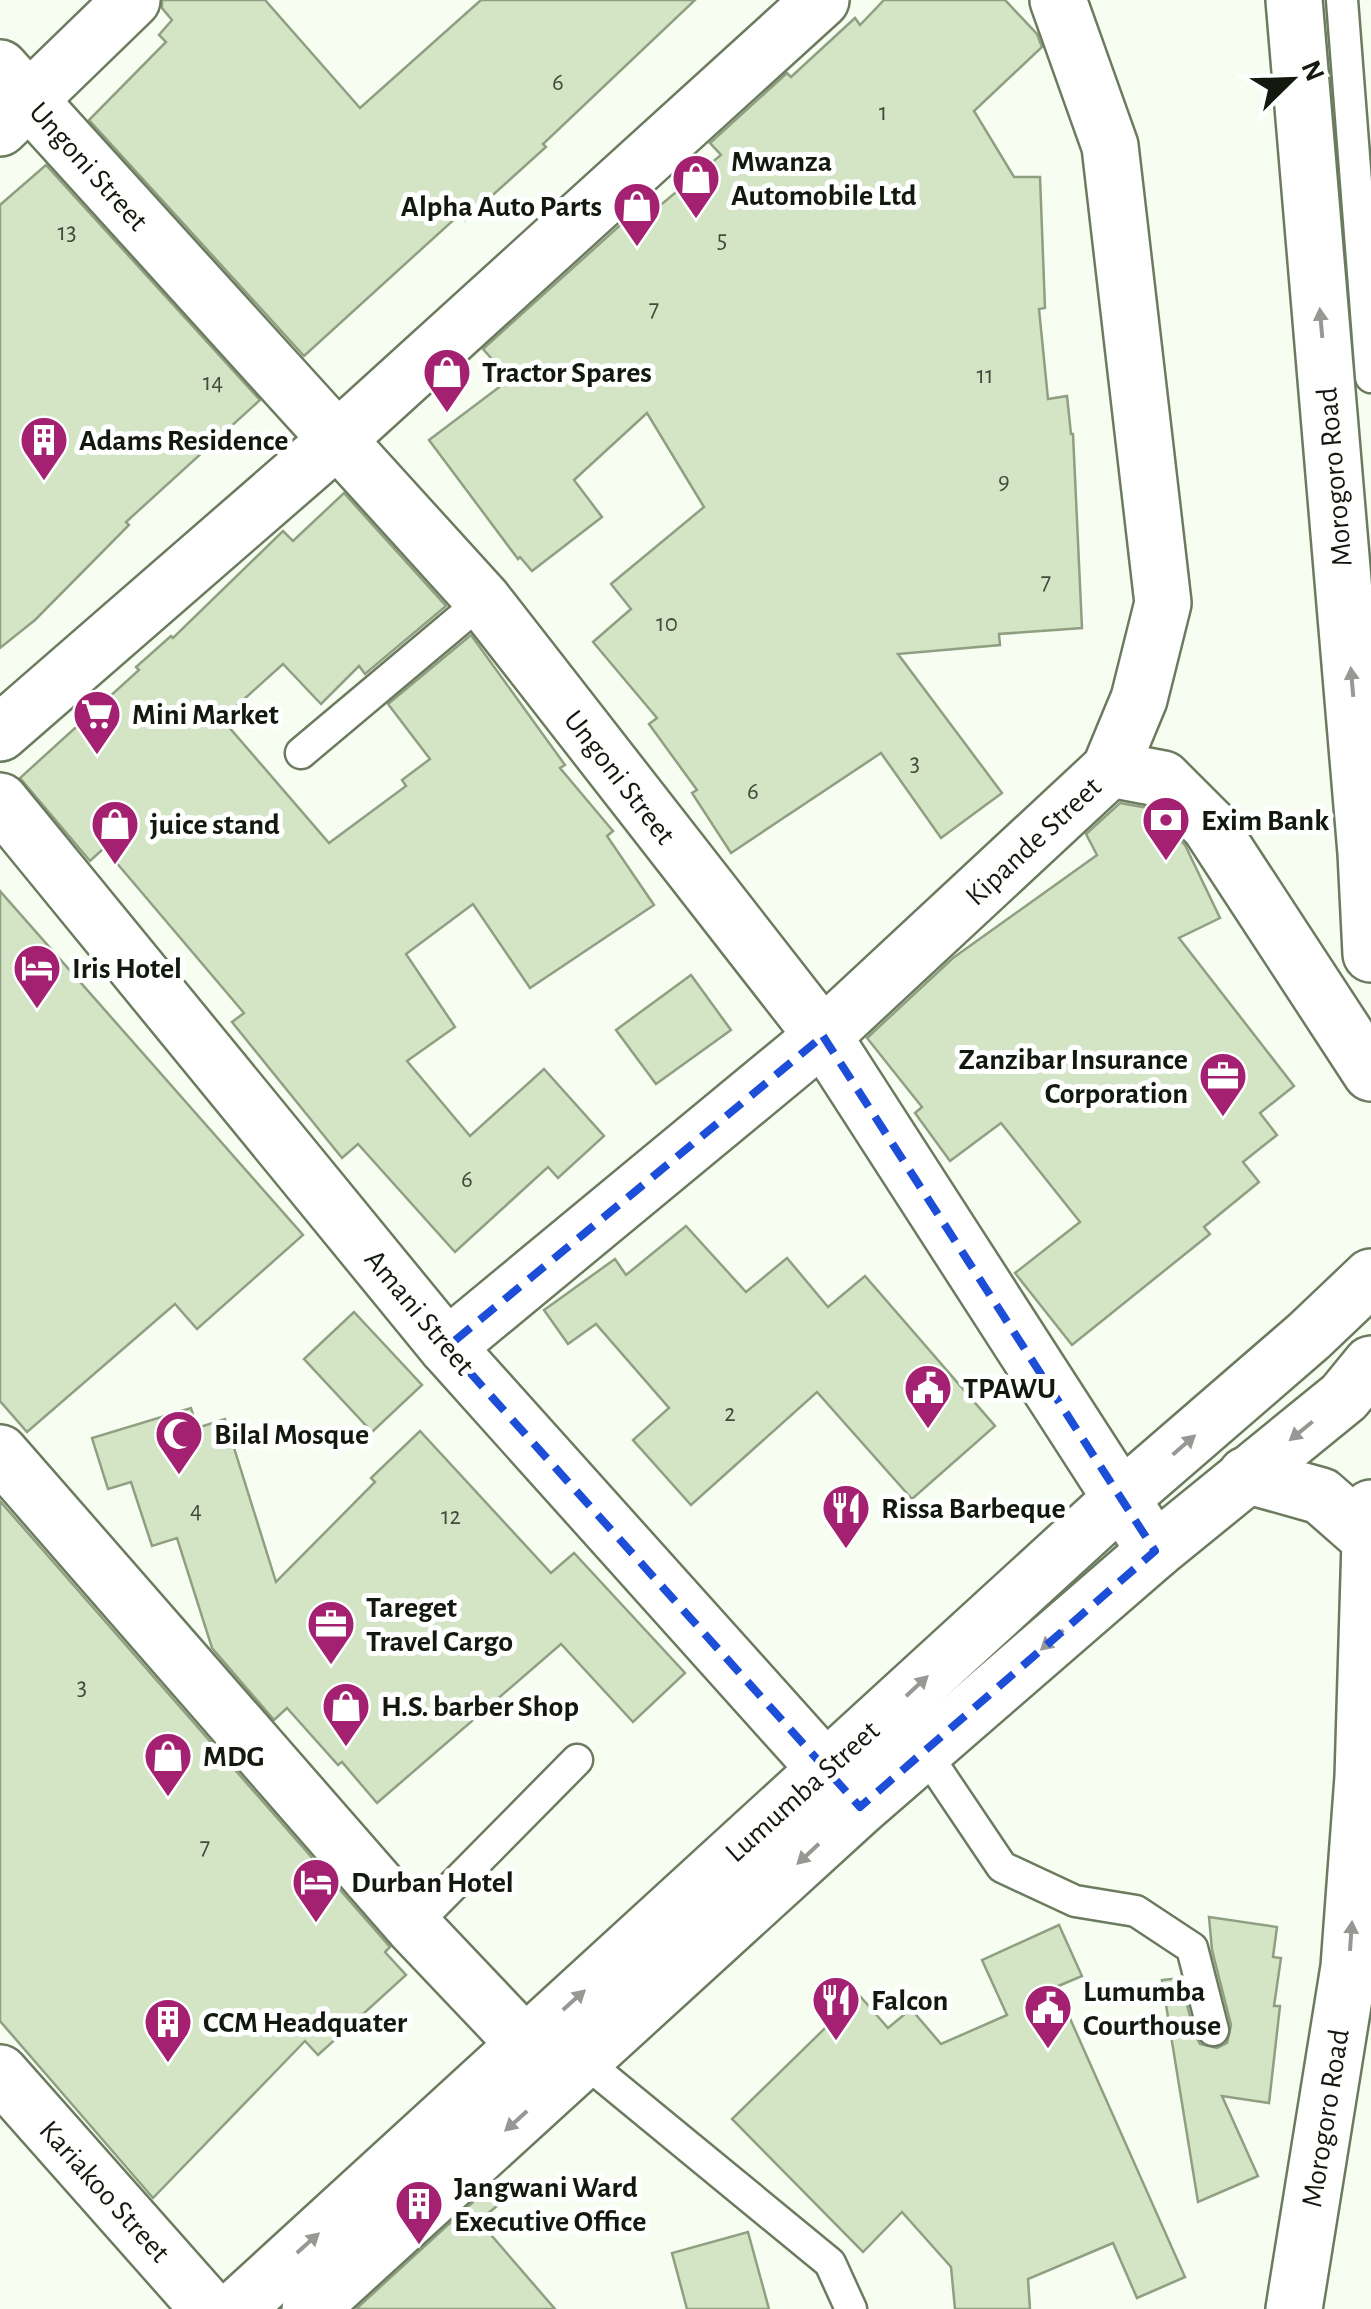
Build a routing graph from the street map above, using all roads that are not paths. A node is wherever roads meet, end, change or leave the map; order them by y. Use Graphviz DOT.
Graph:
graph roads {
  1 [pos="132,0"];
  2 [pos="822,0"];
  3 [pos="1058,0"];
  4 [pos="1294,0"];
  5 [pos="1342,0"];
  6 [pos="10,99"];
  7 [pos="1371,377"];
  8 [pos="338,439"];
  9 [pos="483,600"];
  10 [pos="0,733"];
  11 [pos="302,753"];
  12 [pos="1110,769"];
  13 [pos="0,801"];
  14 [pos="1371,954"];
  15 [pos="823,1036"];
  16 [pos="1371,1073"];
  17 [pos="1371,1277"];
  18 [pos="447,1347"];
  19 [pos="1371,1364"];
  20 [pos="0,1453"];
  21 [pos="1246,1475"];
  22 [pos="1123,1497"];
  23 [pos="1370,1524"];
  24 [pos="1155,1551"];
  25 [pos="924,1751"];
  26 [pos="577,1760"];
  27 [pos="843,1788"];
  28 [pos="413,1926"];
  29 [pos="1371,1986"];
  30 [pos="1213,2030"];
  31 [pos="525,2044"];
  32 [pos="583,2060"];
  33 [pos="0,2073"];
  34 [pos="209,2309"];
  35 [pos="236,2309"];
  36 [pos="310,2309"];
  37 [pos="851,2309"];
  38 [pos="1294,2309"];
  39 [pos="1319,2309"];
  1 -- 6 [label="main road"];
  2 -- 8 [label="main road"];
  3 -- 12 [label="main road, Kipande Street"];
  14 -- 4 [label="main road, Morogoro Road, one-way"];
  5 -- 7 [label="lane, Morogoro Road"];
  6 -- 8 [label="main road, Ungoni Street"];
  8 -- 9 [label="main road, Ungoni Street"];
  8 -- 10 [label="main road"];
  9 -- 11 [label="lane"];
  9 -- 15 [label="main road, Ungoni Street"];
  12 -- 15 [label="main road, Kipande Street"];
  12 -- 16 [label="main road"];
  13 -- 18 [label="main road, Amani Street"];
  15 -- 18 [label="main road, Kipande Street"];
  15 -- 22 [label="main road, Ungoni Street"];
  22 -- 17 [label="main road, Lumumba Street, one-way"];
  18 -- 27 [label="main road, Amani Street"];
  19 -- 21 [label="main road, Lumumba Street, one-way"];
  20 -- 28 [label="main road"];
  21 -- 23 [label="main road"];
  21 -- 24 [label="main road, Lumumba Street"];
  22 -- 24 [label="main road, Ungoni Street"];
  27 -- 22 [label="main road, Lumumba Street, one-way"];
  38 -- 23 [label="main road, Morogoro Road, one-way"];
  24 -- 25 [label="main road, Lumumba Street, one-way"];
  25 -- 27 [label="main road, Lumumba Street"];
  25 -- 30 [label="lane"];
  26 -- 28 [label="lane"];
  31 -- 27 [label="main road, Lumumba Street, one-way"];
  27 -- 32 [label="main road, Lumumba Street, one-way"];
  28 -- 31 [label="main road"];
  29 -- 39 [label="lane, Morogoro Road"];
  35 -- 31 [label="main road, Lumumba Street, one-way"];
  32 -- 36 [label="main road, Lumumba Street, one-way"];
  32 -- 37 [label="lane"];
  33 -- 34 [label="main road, Kariakoo Street"];
}
